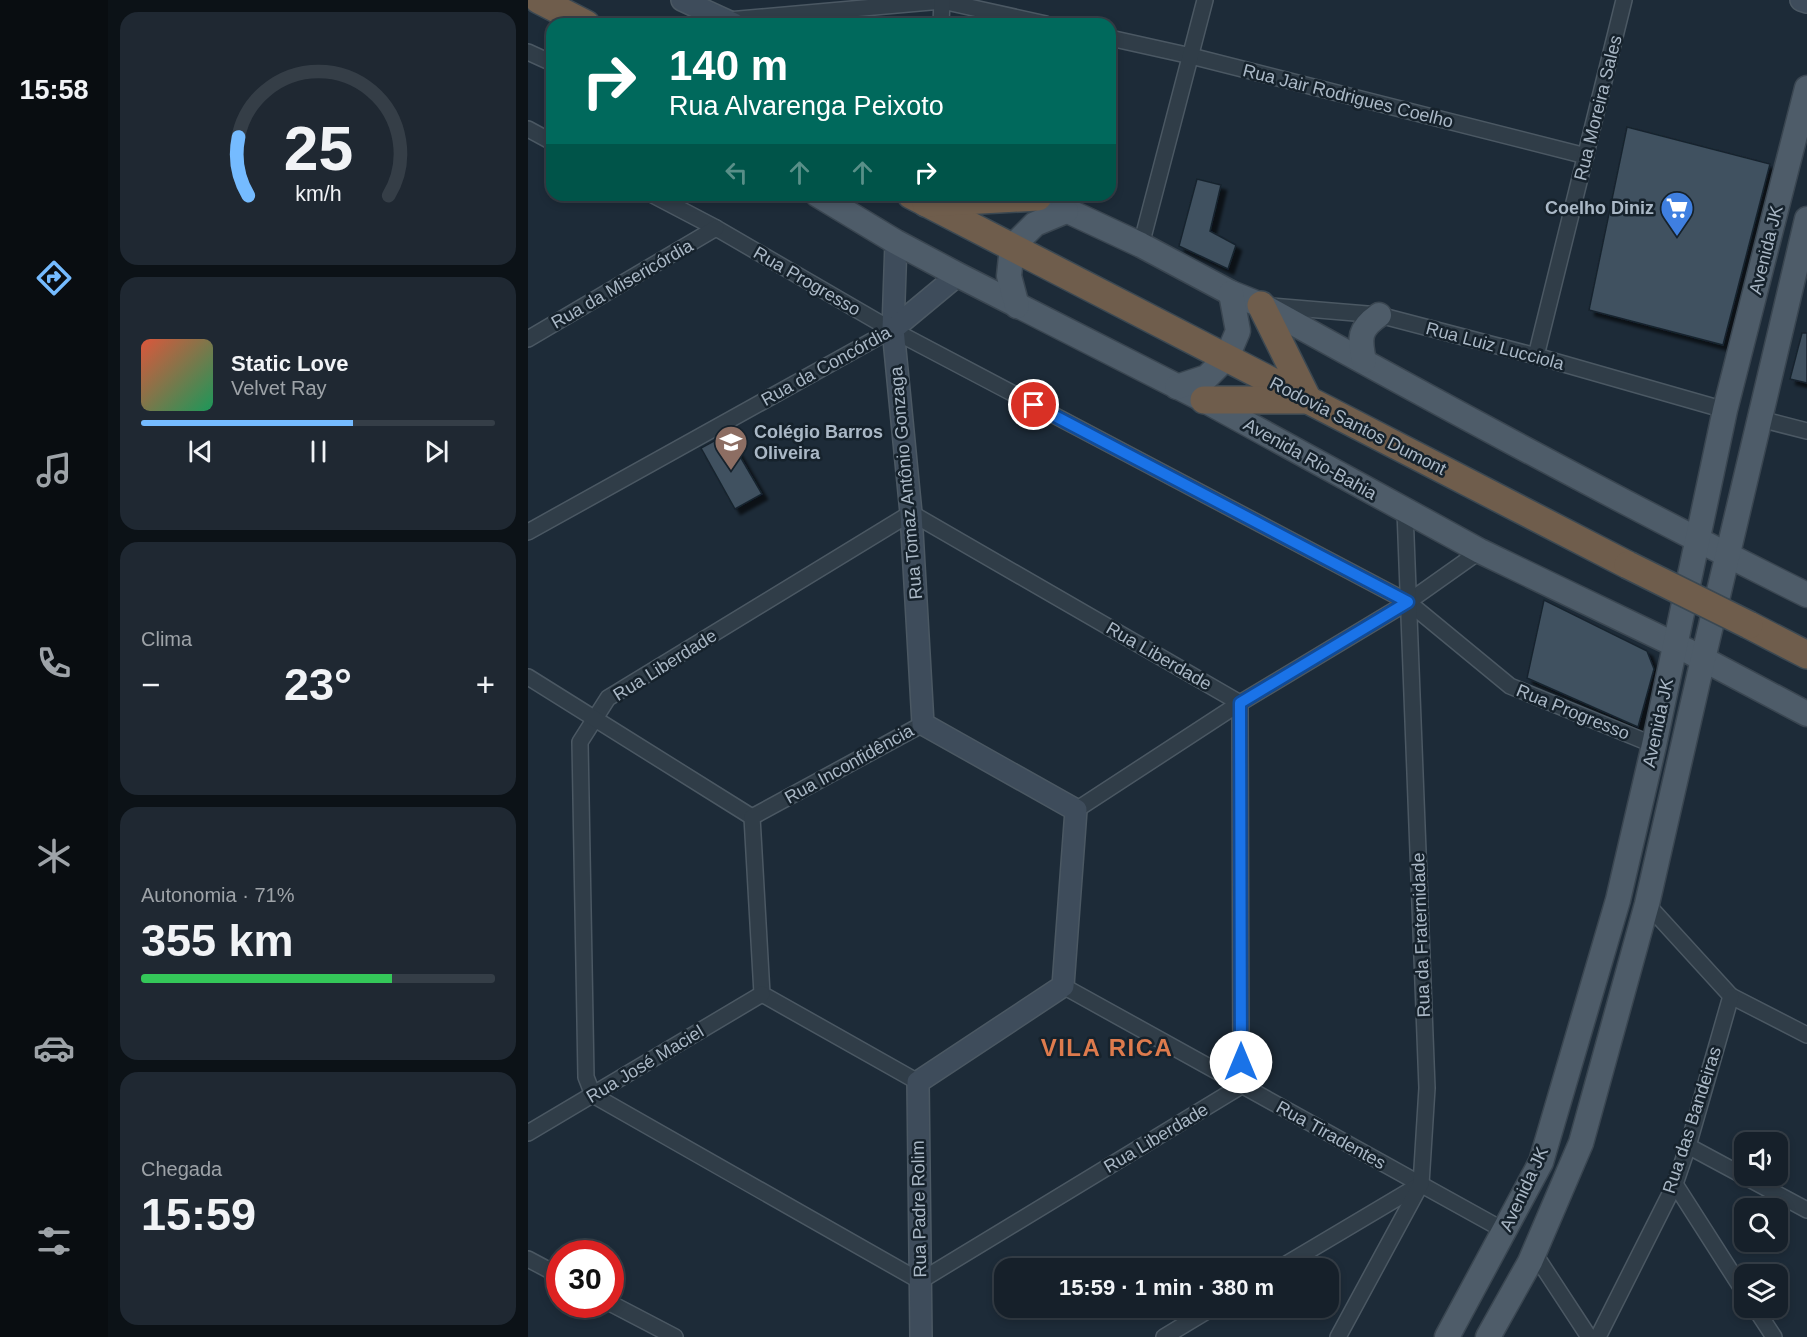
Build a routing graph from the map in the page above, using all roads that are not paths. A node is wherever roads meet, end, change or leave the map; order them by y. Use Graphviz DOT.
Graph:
graph roads {
  1 [pos="539,0"];
  2 [pos="682,0"];
  3 [pos="942,0"];
  4 [pos="1205,0"];
  5 [pos="1624,0"];
  6 [pos="1801,0"];
  7 [pos="1807,2"];
  8 [pos="720,14"];
  9 [pos="574,18"];
  10 [pos="941,18"];
  11 [pos="1020,18"];
  12 [pos="1116,39"];
  13 [pos="528,52"];
  14 [pos="1191,56"];
  15 [pos="546,60"];
  16 [pos="1807,88"];
  17 [pos="1586,156"];
  18 [pos="664,201"];
  19 [pos="828,201"];
  20 [pos="922,201"];
  21 [pos="1046,201"];
  22 [pos="1066,211"];
  23 [pos="1807,219"];
  24 [pos="716,228"];
  25 [pos="896,242"];
  26 [pos="1141,245"];
  27 [pos="1012,247"];
  28 [pos="958,275"];
  29 [pos="1231,293"];
  30 [pos="1261,305"];
  31 [pos="1017,306"];
  32 [pos="1379,315"];
  33 [pos="893,329"];
  34 [pos="528,339"];
  35 [pos="1536,356"];
  36 [pos="1227,357"];
  37 [pos="1364,361"];
  38 [pos="1177,387"];
  39 [pos="1204,400"];
  40 [pos="1308,400"];
  41 [pos="1725,410"];
  42 [pos="1760,419"];
  43 [pos="1807,431"];
  44 [pos="1405,511"];
  45 [pos="911,513"];
  46 [pos="528,532"];
  47 [pos="1698,540"];
  48 [pos="1480,551"];
  49 [pos="1728,555"];
  50 [pos="1807,595"];
  51 [pos="1408,602"];
  52 [pos="1675,644"];
  53 [pos="1807,655"];
  54 [pos="1702,659"];
  55 [pos="528,677"];
  56 [pos="1240,703"];
  57 [pos="1807,714"];
  58 [pos="594,719"];
  59 [pos="923,724"];
  60 [pos="1654,745"];
  61 [pos="1076,810"];
  62 [pos="752,817"];
  63 [pos="1647,904"];
  64 [pos="1063,986"];
  65 [pos="762,994"];
  66 [pos="1731,996"];
  67 [pos="1807,1035"];
  68 [pos="918,1082"];
  69 [pos="1241,1086"];
  70 [pos="593,1095"];
  71 [pos="528,1133"];
  72 [pos="1688,1146"];
  73 [pos="1421,1184"];
  74 [pos="1675,1184"];
  75 [pos="1807,1210"];
  76 [pos="1505,1232"];
  77 [pos="1534,1253"];
  78 [pos="1297,1258"];
  79 [pos="528,1259"];
  80 [pos="546,1269"];
  81 [pos="1734,1276"];
  82 [pos="920,1281"];
  83 [pos="624,1310"];
  84 [pos="1195,1318"];
  85 [pos="1762,1318"];
  86 [pos="675,1337"];
  87 [pos="921,1337"];
  88 [pos="1164,1337"];
  89 [pos="1338,1337"];
  90 [pos="1447,1337"];
  91 [pos="1488,1337"];
  92 [pos="1589,1337"];
  93 [pos="1598,1337"];
  94 [pos="1774,1337"];
  1 -- 9 [label="highway"];
  2 -- 8 [label="street"];
  3 -- 8 [label="street"];
  3 -- 10 [label="street"];
  3 -- 11 [label="street"];
  4 -- 14 [label="street"];
  5 -- 17 [label="street, Rua Moreira Sales"];
  6 -- 7 [label="street"];
  12 -- 14 [label="street, Rua Jair Rodrigues Coelho"];
  13 -- 15 [label="street"];
  14 -- 17 [label="street, Rua Jair Rodrigues Coelho"];
  14 -- 26 [label="street"];
  16 -- 41 [label="main road, Avenida JK"];
  17 -- 35 [label="street, Rua Moreira Sales"];
  18 -- 24 [label="street, Rua Progresso"];
  19 -- 25 [label="main road, Avenida Rio-Bahia"];
  20 -- 27 [label="highway, Rodovia Santos Dumont"];
  21 -- 22 [label="main road"];
  22 -- 26 [label="main road"];
  22 -- 27 [label="main road"];
  23 -- 42 [label="main road, Avenida JK"];
  24 -- 33 [label="street, Rua Progresso"];
  24 -- 34 [label="street, Rua da Misericórdia"];
  25 -- 28 [label="main road, Avenida Rio-Bahia"];
  25 -- 33 [label="street, Rua Tomaz Antônio Gonzaga"];
  26 -- 29 [label="main road"];
  27 -- 31 [label="main road"];
  27 -- 36 [label="highway, Rodovia Santos Dumont"];
  28 -- 31 [label="main road, Avenida Rio-Bahia"];
  28 -- 33 [label="street, Rua da Concórdia"];
  29 -- 30 [label="main road"];
  29 -- 36 [label="main road"];
  30 -- 32 [label="street, Rua Luiz Lucciola"];
  30 -- 37 [label="main road"];
  30 -- 40 [label="highway"];
  31 -- 38 [label="main road, Avenida Rio-Bahia"];
  32 -- 35 [label="street, Rua Luiz Lucciola"];
  32 -- 37 [label="main road"];
  33 -- 45 [label="street, Rua Tomaz Antônio Gonzaga"];
  33 -- 46 [label="street, Rua da Concórdia"];
  33 -- 51 [label="street, Rua Progresso"];
  35 -- 41 [label="street, Rua Luiz Lucciola"];
  36 -- 38 [label="main road"];
  36 -- 40 [label="highway, Rodovia Santos Dumont"];
  37 -- 47 [label="main road"];
  38 -- 39 [label="main road, Avenida Rio-Bahia"];
  39 -- 40 [label="highway"];
  39 -- 44 [label="main road, Avenida Rio-Bahia"];
  40 -- 53 [label="highway, Rodovia Santos Dumont, bridge"];
  41 -- 47 [label="main road, Avenida JK"];
  42 -- 43 [label="street"];
  42 -- 49 [label="main road, Avenida JK"];
  44 -- 48 [label="main road, Avenida Rio-Bahia"];
  44 -- 51 [label="street, Rua da Fraternidade"];
  45 -- 56 [label="street, Rua Liberdade"];
  45 -- 58 [label="street, Rua Liberdade"];
  45 -- 59 [label="street, Rua Tomaz Antônio Gonzaga"];
  47 -- 49 [label="main road"];
  47 -- 52 [label="main road, Avenida JK"];
  48 -- 51 [label="street"];
  48 -- 52 [label="main road, Avenida Rio-Bahia"];
  49 -- 50 [label="main road"];
  49 -- 54 [label="main road, Avenida JK"];
  51 -- 56 [label="street"];
  51 -- 60 [label="street, Rua Progresso"];
  51 -- 73 [label="street, Rua da Fraternidade"];
  52 -- 54 [label="main road, Avenida Rio-Bahia"];
  52 -- 60 [label="main road, Avenida JK"];
  54 -- 57 [label="main road, Avenida Rio-Bahia"];
  54 -- 63 [label="main road, Avenida JK"];
  55 -- 58 [label="street"];
  56 -- 61 [label="street"];
  56 -- 69 [label="street"];
  58 -- 62 [label="street"];
  58 -- 70 [label="street, Rua Liberdade"];
  59 -- 61 [label="street, Rua Inconfidência"];
  59 -- 62 [label="street, Rua Inconfidência"];
  60 -- 76 [label="main road, Avenida JK"];
  61 -- 64 [label="street"];
  62 -- 65 [label="street"];
  63 -- 66 [label="street"];
  63 -- 77 [label="main road, Avenida JK"];
  64 -- 68 [label="street"];
  64 -- 69 [label="street, Rua Tiradentes"];
  65 -- 68 [label="street"];
  65 -- 70 [label="street, Rua José Maciel"];
  66 -- 67 [label="street"];
  66 -- 72 [label="street, Rua das Bandeiras"];
  68 -- 82 [label="street, Rua Padre Rolim"];
  69 -- 73 [label="street, Rua Tiradentes"];
  69 -- 82 [label="street, Rua Liberdade"];
  70 -- 71 [label="street, Rua José Maciel"];
  70 -- 82 [label="street"];
  72 -- 74 [label="street, Rua das Bandeiras"];
  72 -- 75 [label="street"];
  73 -- 76 [label="street, Rua Tiradentes"];
  73 -- 78 [label="street"];
  73 -- 89 [label="street, Rua da Fraternidade"];
  74 -- 81 [label="street"];
  74 -- 93 [label="street, Rua das Bandeiras"];
  76 -- 90 [label="main road, Avenida JK"];
  77 -- 91 [label="main road, Avenida JK"];
  77 -- 92 [label="street"];
  79 -- 80 [label="street"];
  82 -- 87 [label="street, Rua Padre Rolim"];
  83 -- 86 [label="street"];
  84 -- 88 [label="street"];
  85 -- 94 [label="street"];
}
